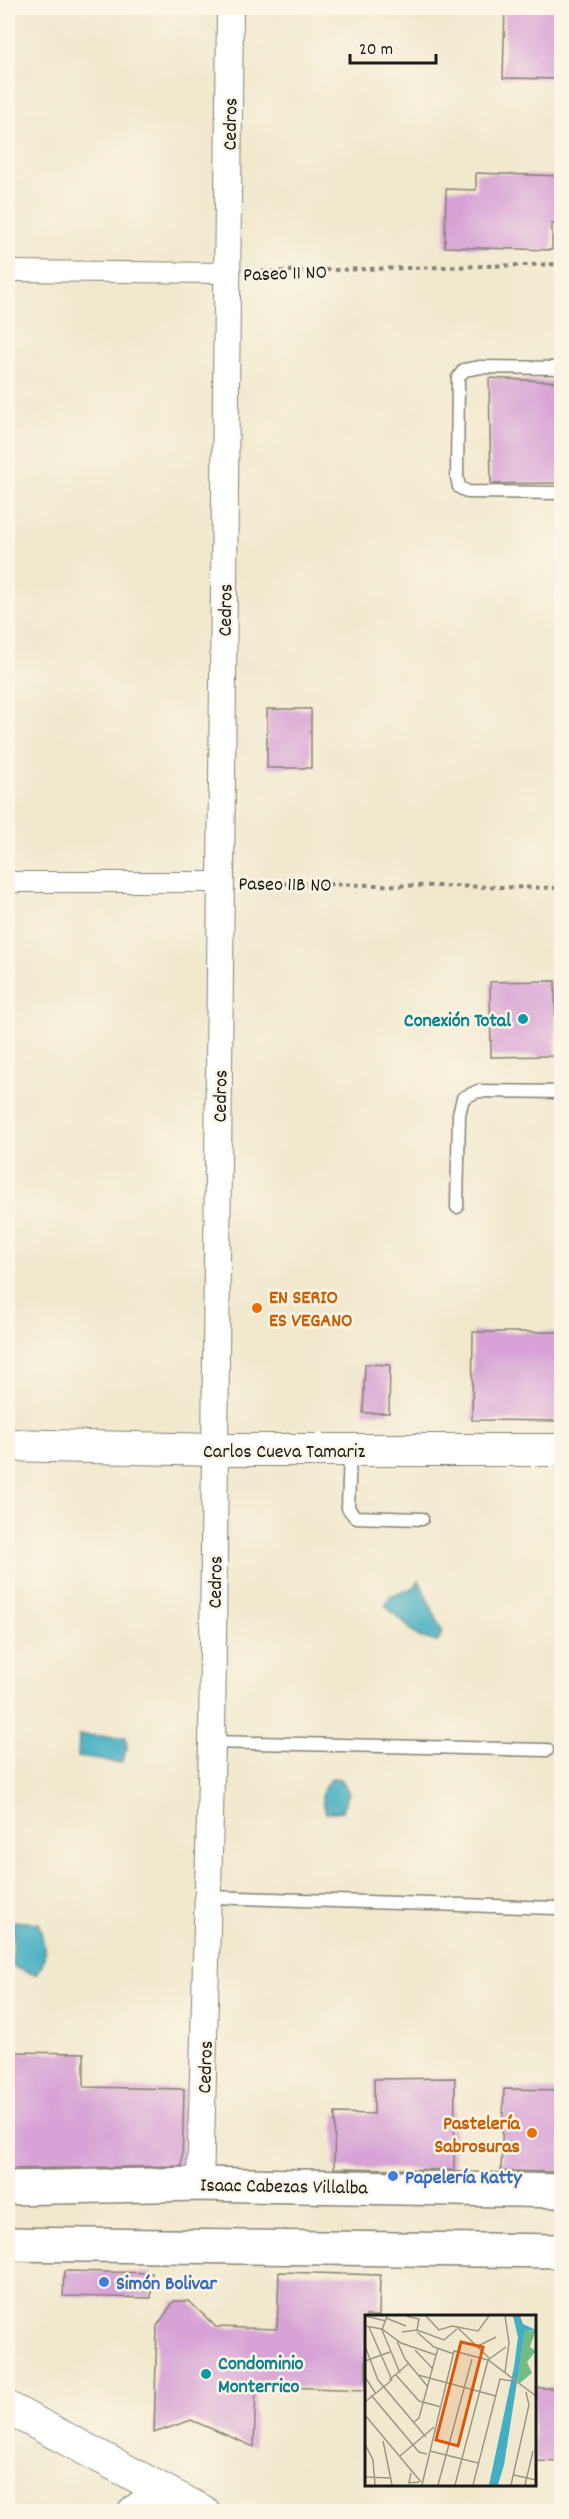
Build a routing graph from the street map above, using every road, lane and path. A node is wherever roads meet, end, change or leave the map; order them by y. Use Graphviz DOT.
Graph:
graph roads {
  1 [pos="230,8"];
  2 [pos="561,264"];
  3 [pos="8,271"];
  4 [pos="227,273"];
  5 [pos="561,368"];
  6 [pos="561,493"];
  7 [pos="8,882"];
  8 [pos="221,882"];
  9 [pos="561,888"];
  10 [pos="561,1092"];
  11 [pos="457,1207"];
  12 [pos="8,1445"];
  13 [pos="216,1450"];
  14 [pos="350,1450"];
  15 [pos="561,1450"];
  16 [pos="422,1519"];
  17 [pos="212,1742"];
  18 [pos="547,1750"];
  19 [pos="208,1897"];
  20 [pos="555,1908"];
  21 [pos="200,2184"];
  22 [pos="8,2188"];
  23 [pos="561,2191"];
  24 [pos="8,2244"];
  25 [pos="561,2251"];
  26 [pos="8,2408"];
  27 [pos="158,2488"];
  28 [pos="130,2511"];
  29 [pos="204,2511"];
  1 -- 4 [label="street, Cedros"];
  2 -- 4 [label="path, Paseo 11 NO"];
  3 -- 4 [label="street, Paseo 11 NO"];
  4 -- 8 [label="street, Cedros"];
  5 -- 6 [label="lane"];
  7 -- 8 [label="street, Paseo 11B NO"];
  8 -- 9 [label="path, Paseo 11B NO"];
  8 -- 13 [label="street, Cedros"];
  10 -- 11 [label="lane"];
  12 -- 13 [label="street, Carlos Cueva Tamariz"];
  13 -- 14 [label="street, Carlos Cueva Tamariz"];
  13 -- 17 [label="street, Cedros"];
  14 -- 15 [label="street, Carlos Cueva Tamariz"];
  14 -- 16 [label="lane"];
  17 -- 18 [label="lane"];
  17 -- 19 [label="street, Cedros"];
  19 -- 20 [label="lane"];
  19 -- 21 [label="street, Cedros"];
  21 -- 22 [label="main road, Isaac Cabezas Villalba"];
  21 -- 23 [label="main road, Isaac Cabezas Villalba"];
  24 -- 25 [label="main road"];
  26 -- 27 [label="street"];
  27 -- 28 [label="street"];
  27 -- 29 [label="street"];
}
